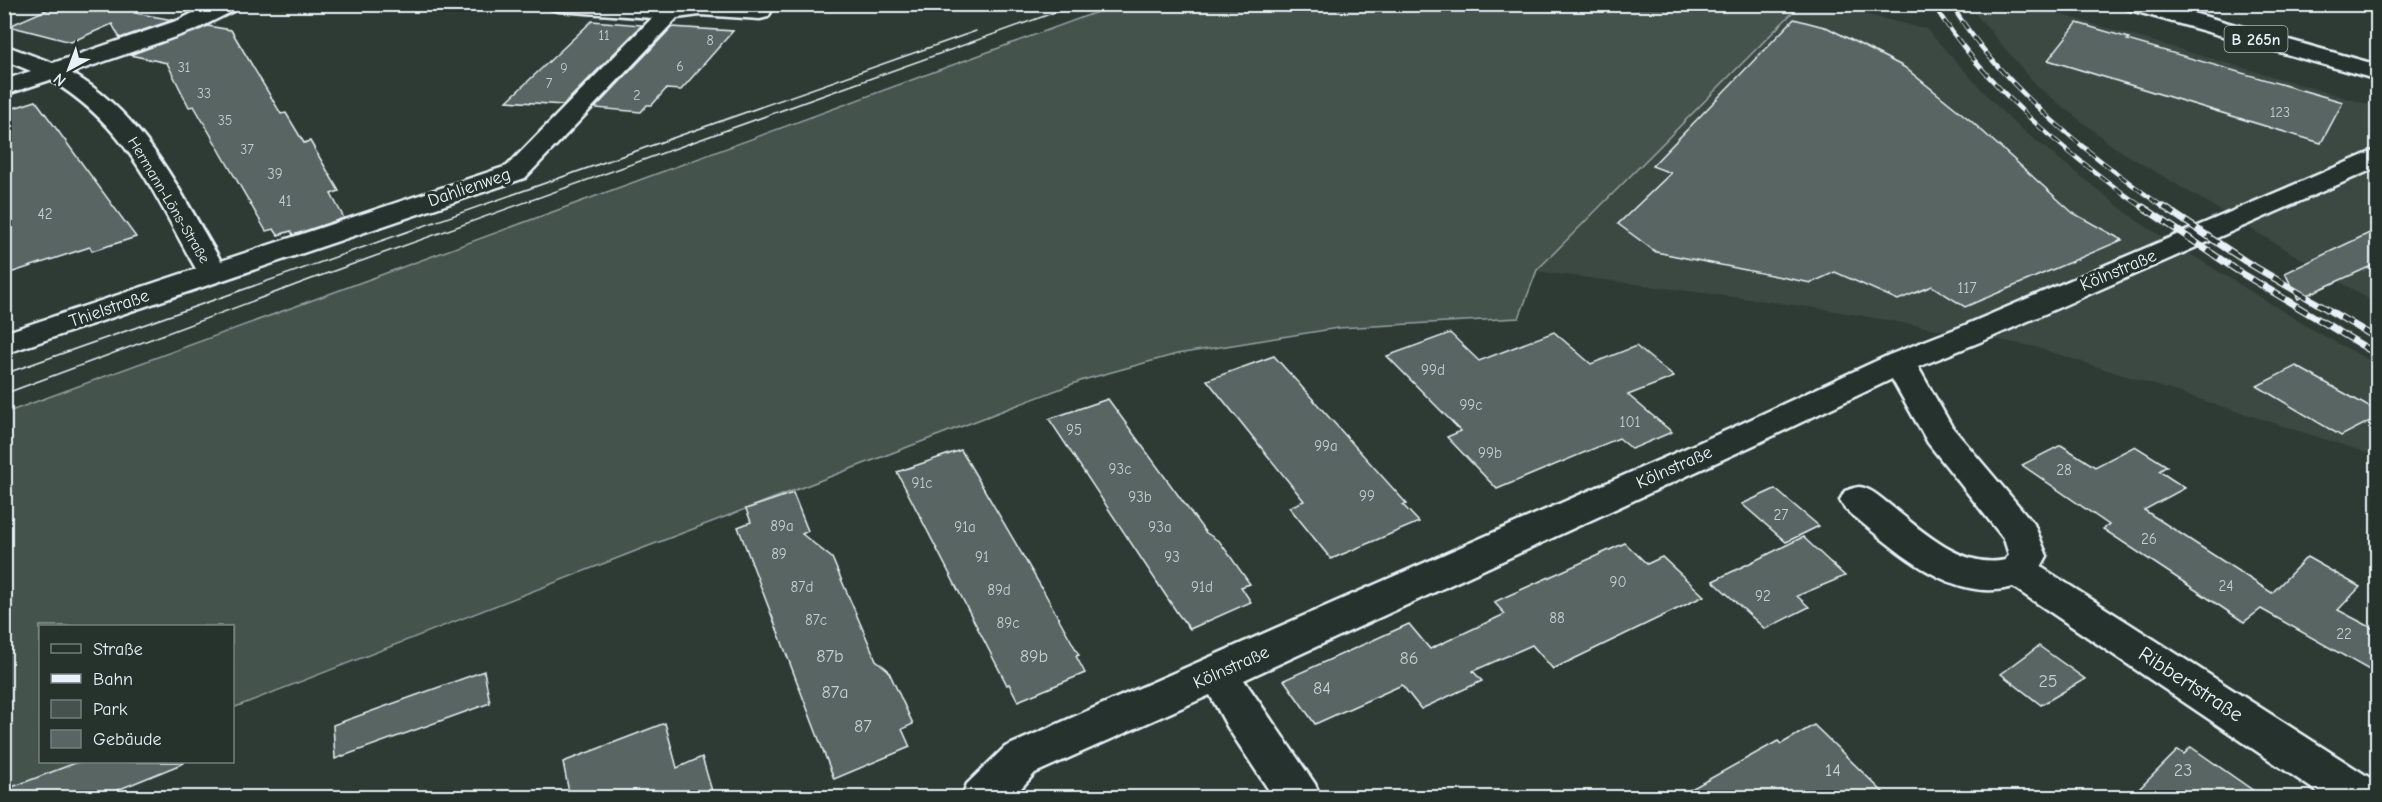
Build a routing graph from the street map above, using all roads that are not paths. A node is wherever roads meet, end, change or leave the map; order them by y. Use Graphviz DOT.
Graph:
graph roads {
  1 [pos="559,4"];
  2 [pos="2135,4"];
  3 [pos="2205,4"];
  4 [pos="225,6"];
  5 [pos="760,12"];
  6 [pos="670,14"];
  7 [pos="4,52"];
  8 [pos="2378,52"];
  9 [pos="52,73"];
  10 [pos="2378,73"];
  11 [pos="4,88"];
  12 [pos="2378,158"];
  13 [pos="213,273"];
  14 [pos="4,344"];
  15 [pos="1900,362"];
  16 [pos="1857,500"];
  17 [pos="2018,571"];
  18 [pos="1219,673"];
  19 [pos="983,798"];
  20 [pos="1299,798"];
  21 [pos="2363,798"];
  1 -- 6 [label="street"];
  2 -- 10 [label="street, B 265n"];
  3 -- 8 [label="street, B 265n"];
  4 -- 9 [label="street"];
  5 -- 6 [label="street"];
  6 -- 13 [label="street, Dahlienweg"];
  7 -- 9 [label="street, Hermann-Löns-Straße"];
  9 -- 11 [label="street"];
  9 -- 13 [label="street, Hermann-Löns-Straße"];
  12 -- 15 [label="street, Kölnstraße"];
  13 -- 14 [label="street, Thielstraße"];
  15 -- 17 [label="street"];
  15 -- 18 [label="street, Kölnstraße"];
  16 -- 17 [label="street"];
  17 -- 21 [label="street, Ribbertstraße"];
  18 -- 19 [label="street, Kölnstraße"];
  18 -- 20 [label="street"];
}
